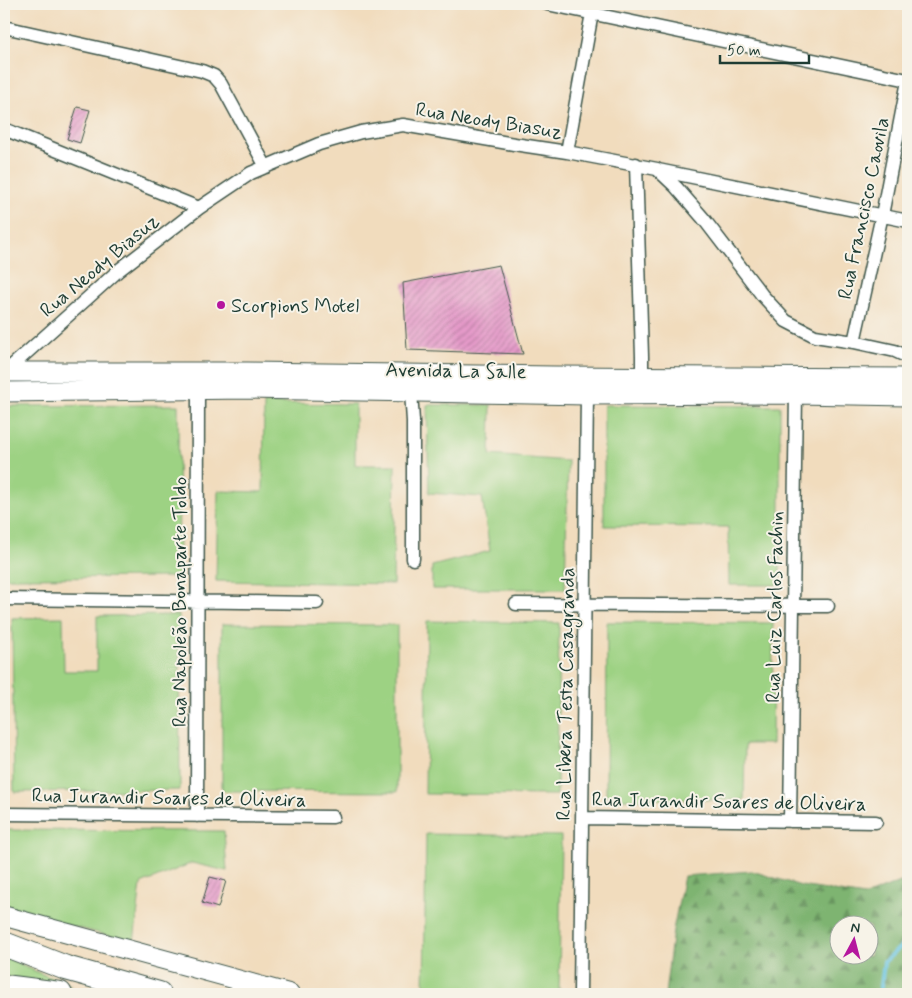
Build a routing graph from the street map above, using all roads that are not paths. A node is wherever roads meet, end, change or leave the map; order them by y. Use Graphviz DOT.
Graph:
graph roads {
  1 [pos="547,4"];
  2 [pos="592,13"];
  3 [pos="4,28"];
  4 [pos="908,80"];
  5 [pos="4,129"];
  6 [pos="567,152"];
  7 [pos="636,164"];
  8 [pos="266,167"];
  9 [pos="657,169"];
  10 [pos="199,208"];
  11 [pos="882,215"];
  12 [pos="908,221"];
  13 [pos="854,342"];
  14 [pos="908,357"];
  15 [pos="4,372"];
  16 [pos="642,377"];
  17 [pos="908,378"];
  18 [pos="248,380"];
  19 [pos="518,384"];
  20 [pos="198,389"];
  21 [pos="4,392"];
  22 [pos="411,392"];
  23 [pos="796,394"];
  24 [pos="587,395"];
  25 [pos="908,396"];
  26 [pos="414,559"];
  27 [pos="4,599"];
  28 [pos="197,601"];
  29 [pos="317,603"];
  30 [pos="516,604"];
  31 [pos="584,604"];
  32 [pos="793,606"];
  33 [pos="828,606"];
  34 [pos="4,814"];
  35 [pos="197,816"];
  36 [pos="334,817"];
  37 [pos="582,818"];
  38 [pos="790,821"];
  39 [pos="876,822"];
  40 [pos="4,916"];
  41 [pos="4,944"];
  42 [pos="4,987"];
  43 [pos="60,994"];
  44 [pos="159,994"];
  45 [pos="290,994"];
  46 [pos="580,994"];
  1 -- 2 [label="street"];
  2 -- 4 [label="street"];
  2 -- 6 [label="street"];
  3 -- 8 [label="street"];
  4 -- 11 [label="street, Rua Francisco Caovila"];
  5 -- 10 [label="street"];
  6 -- 7 [label="street, Rua Neody Biasuz"];
  6 -- 8 [label="street, Rua Neody Biasuz"];
  7 -- 9 [label="street, Rua Neody Biasuz"];
  7 -- 16 [label="street"];
  8 -- 10 [label="street, Rua Neody Biasuz"];
  9 -- 11 [label="street, Rua Neody Biasuz"];
  9 -- 13 [label="street"];
  10 -- 15 [label="street, Rua Neody Biasuz"];
  11 -- 12 [label="street, Rua Neody Biasuz"];
  11 -- 13 [label="street, Rua Francisco Caovila"];
  13 -- 14 [label="street"];
  15 -- 18 [label="main road, Avenida La Salle"];
  16 -- 17 [label="main road, Avenida La Salle"];
  16 -- 19 [label="main road, Avenida La Salle"];
  18 -- 19 [label="main road, Avenida La Salle"];
  18 -- 20 [label="main road, Avenida La Salle"];
  18 -- 22 [label="main road, Avenida La Salle"];
  19 -- 22 [label="main road, Avenida La Salle"];
  19 -- 24 [label="main road, Avenida La Salle"];
  20 -- 21 [label="main road, Avenida La Salle"];
  20 -- 28 [label="street, Rua Napoleão Bonaparte Toldo"];
  22 -- 26 [label="street"];
  23 -- 24 [label="main road, Avenida La Salle"];
  23 -- 25 [label="main road, Avenida La Salle"];
  23 -- 32 [label="street, Rua Luiz Carlos Fachin"];
  24 -- 31 [label="street, Rua Libera Testa Casagranda"];
  27 -- 28 [label="street"];
  28 -- 29 [label="street"];
  28 -- 35 [label="street, Rua Napoleão Bonaparte Toldo"];
  30 -- 31 [label="street"];
  31 -- 32 [label="street"];
  31 -- 37 [label="street, Rua Libera Testa Casagranda"];
  32 -- 33 [label="street"];
  32 -- 38 [label="street, Rua Luiz Carlos Fachin"];
  34 -- 35 [label="street, Rua Jurandir Soares de Oliveira"];
  35 -- 36 [label="street, Rua Jurandir Soares de Oliveira"];
  37 -- 38 [label="street, Rua Jurandir Soares de Oliveira"];
  37 -- 46 [label="street, Rua Libera Testa Casagranda"];
  38 -- 39 [label="street, Rua Jurandir Soares de Oliveira"];
  40 -- 45 [label="main road"];
  41 -- 44 [label="highway"];
  42 -- 43 [label="highway"];
}
